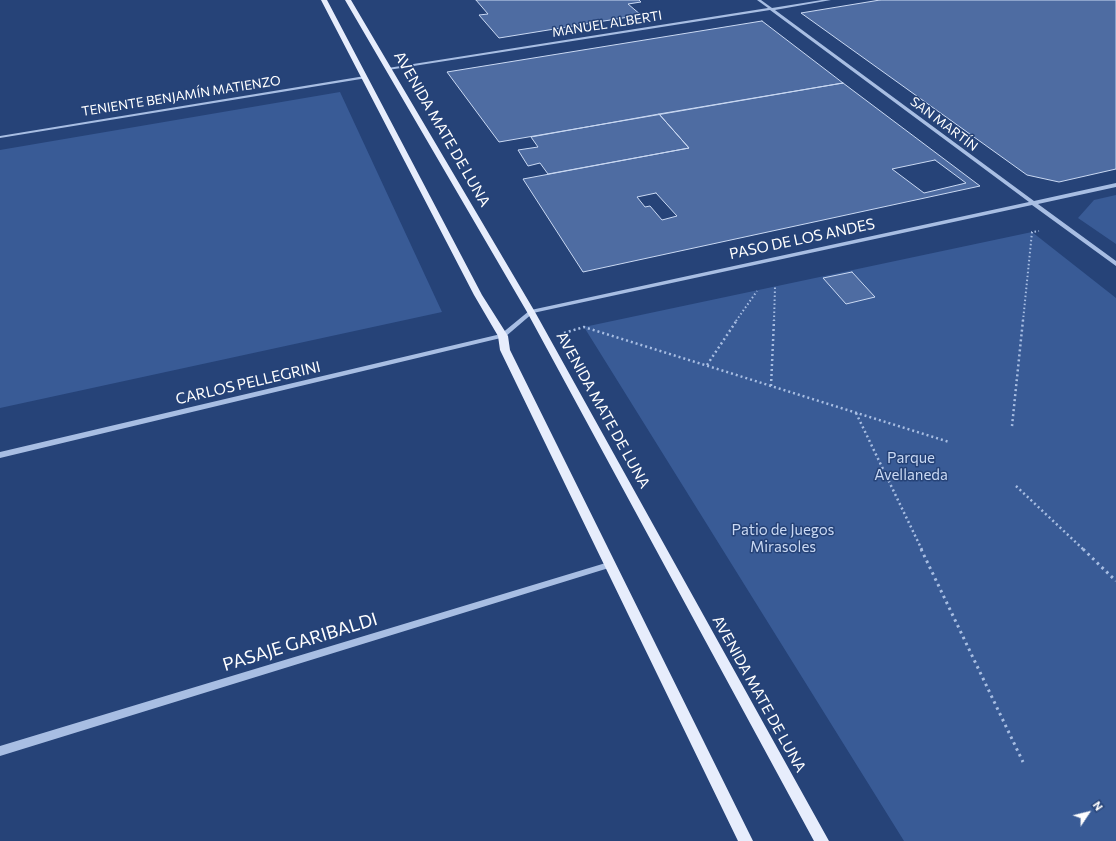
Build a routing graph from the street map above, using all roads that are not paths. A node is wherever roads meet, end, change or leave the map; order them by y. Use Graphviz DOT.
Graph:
graph roads {
  1 [pos="324,0"];
  2 [pos="348,0"];
  3 [pos="759,0"];
  4 [pos="829,0"];
  5 [pos="771,9"];
  6 [pos="388,68"];
  7 [pos="365,77"];
  8 [pos="0,137"];
  9 [pos="1116,185"];
  10 [pos="1033,204"];
  11 [pos="1116,264"];
  12 [pos="531,312"];
  13 [pos="503,336"];
  14 [pos="0,455"];
  15 [pos="609,565"];
  16 [pos="0,751"];
  17 [pos="746,841"];
  18 [pos="822,841"];
  1 -- 7 [label="main road"];
  2 -- 6 [label="main road, AVENIDA MATE DE LUNA"];
  3 -- 5 [label="street, SAN MARTÍN"];
  4 -- 5 [label="street, MANUEL ALBERTI"];
  5 -- 6 [label="street, MANUEL ALBERTI"];
  5 -- 10 [label="street, SAN MARTÍN"];
  6 -- 12 [label="main road, AVENIDA MATE DE LUNA"];
  7 -- 8 [label="street, TENIENTE BENJAMÍN MATIENZO"];
  7 -- 13 [label="main road"];
  9 -- 10 [label="street, PASO DE LOS ANDES"];
  10 -- 11 [label="street, SAN MARTÍN"];
  10 -- 12 [label="street, PASO DE LOS ANDES"];
  12 -- 13 [label="street, PASO DE LOS ANDES"];
  12 -- 18 [label="main road, AVENIDA MATE DE LUNA"];
  13 -- 14 [label="street, CARLOS PELLEGRINI"];
  13 -- 15 [label="main road"];
  15 -- 16 [label="street, PASAJE GARIBALDI"];
  15 -- 17 [label="main road"];
}
